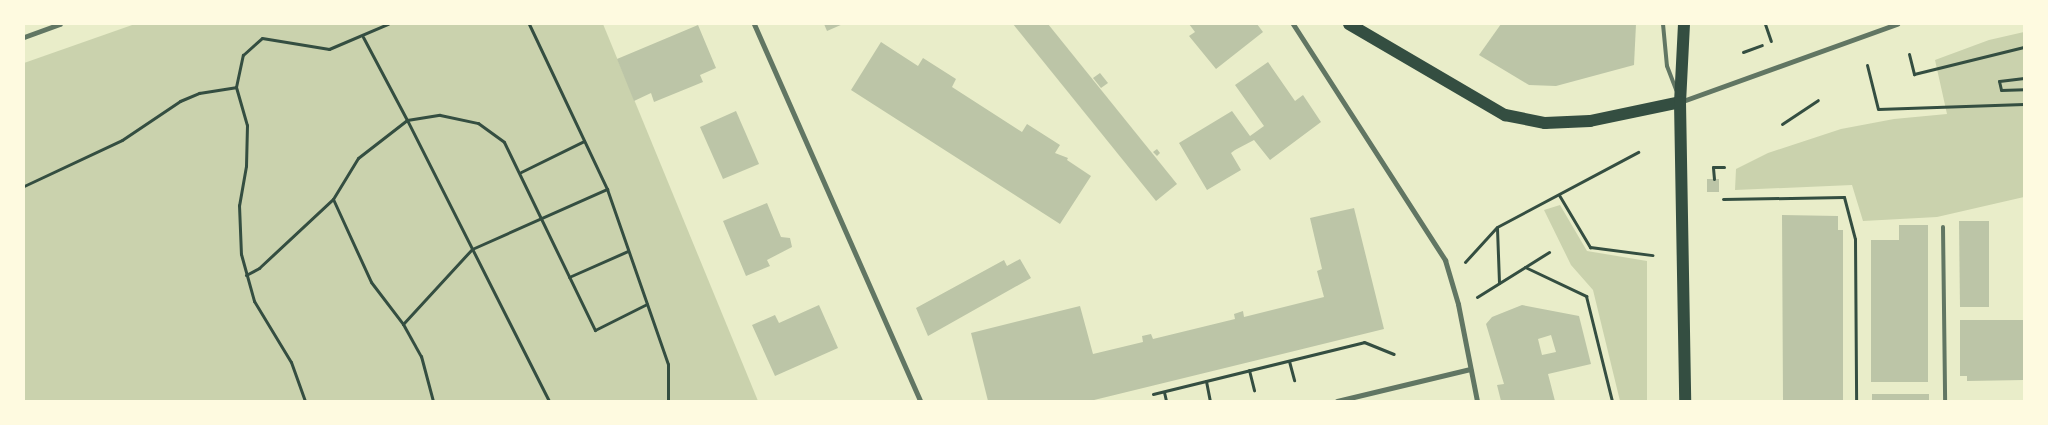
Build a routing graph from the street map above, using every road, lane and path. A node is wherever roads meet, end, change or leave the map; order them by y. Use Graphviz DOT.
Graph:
graph roads {
  1 [pos="60,24"];
  2 [pos="388,24"];
  3 [pos="529,24"];
  4 [pos="754,24"];
  5 [pos="1292,24"];
  6 [pos="1350,24"];
  7 [pos="1663,24"];
  8 [pos="1684,24"];
  9 [pos="1765,24"];
  10 [pos="1897,24"];
  11 [pos="24,37"];
  12 [pos="363,37"];
  13 [pos="1771,41"];
  14 [pos="1762,45"];
  15 [pos="2024,47"];
  16 [pos="1742,52"];
  17 [pos="1908,54"];
  18 [pos="1867,65"];
  19 [pos="2024,78"];
  20 [pos="236,87"];
  21 [pos="2024,89"];
  22 [pos="1818,100"];
  23 [pos="1680,102"];
  24 [pos="2024,104"];
  25 [pos="407,120"];
  26 [pos="1782,124"];
  27 [pos="584,142"];
  28 [pos="1638,152"];
  29 [pos="1724,167"];
  30 [pos="521,172"];
  31 [pos="1714,179"];
  32 [pos="24,186"];
  33 [pos="606,189"];
  34 [pos="1559,195"];
  35 [pos="333,200"];
  36 [pos="1723,200"];
  37 [pos="540,217"];
  38 [pos="1497,227"];
  39 [pos="1944,228"];
  40 [pos="472,249"];
  41 [pos="628,251"];
  42 [pos="1549,252"];
  43 [pos="1652,255"];
  44 [pos="1464,262"];
  45 [pos="1525,268"];
  46 [pos="246,276"];
  47 [pos="569,277"];
  48 [pos="1499,283"];
  49 [pos="1473,299"];
  50 [pos="647,304"];
  51 [pos="403,324"];
  52 [pos="1394,354"];
  53 [pos="1289,360"];
  54 [pos="1470,369"];
  55 [pos="1249,370"];
  56 [pos="1294,380"];
  57 [pos="1206,381"];
  58 [pos="1254,390"];
  59 [pos="1164,392"];
  60 [pos="1153,394"];
  61 [pos="305,401"];
  62 [pos="433,401"];
  63 [pos="549,401"];
  64 [pos="668,401"];
  65 [pos="920,401"];
  66 [pos="1166,401"];
  67 [pos="1210,401"];
  68 [pos="1337,401"];
  69 [pos="1477,401"];
  70 [pos="1612,401"];
  71 [pos="1685,401"];
  72 [pos="1856,401"];
  73 [pos="1944,401"];
  1 -- 11 [label="street"];
  2 -- 12 [label="path"];
  3 -- 27 [label="path"];
  4 -- 65 [label="street"];
  5 -- 54 [label="street"];
  6 -- 23 [label="main road"];
  7 -- 23 [label="lane"];
  8 -- 23 [label="main road"];
  9 -- 13 [label="path"];
  10 -- 23 [label="street"];
  12 -- 20 [label="path"];
  12 -- 25 [label="path"];
  14 -- 16 [label="path"];
  15 -- 17 [label="path"];
  18 -- 24 [label="path"];
  19 -- 21 [label="path"];
  20 -- 32 [label="path"];
  20 -- 46 [label="path"];
  22 -- 26 [label="path"];
  23 -- 71 [label="main road"];
  25 -- 30 [label="path"];
  25 -- 35 [label="path"];
  25 -- 40 [label="path"];
  27 -- 30 [label="path"];
  27 -- 33 [label="path"];
  28 -- 34 [label="path"];
  29 -- 31 [label="path"];
  30 -- 37 [label="path"];
  33 -- 37 [label="path"];
  33 -- 41 [label="path"];
  34 -- 38 [label="path"];
  34 -- 43 [label="path"];
  35 -- 46 [label="path"];
  35 -- 51 [label="path"];
  36 -- 72 [label="path"];
  37 -- 40 [label="path"];
  37 -- 47 [label="path"];
  38 -- 44 [label="path"];
  38 -- 48 [label="path"];
  39 -- 73 [label="lane"];
  40 -- 51 [label="path"];
  40 -- 63 [label="path"];
  41 -- 47 [label="path"];
  41 -- 50 [label="path"];
  42 -- 45 [label="path"];
  45 -- 48 [label="path"];
  45 -- 70 [label="path"];
  46 -- 61 [label="path"];
  47 -- 50 [label="path"];
  48 -- 49 [label="path"];
  50 -- 64 [label="path"];
  51 -- 62 [label="path"];
  52 -- 53 [label="path"];
  53 -- 55 [label="path"];
  53 -- 56 [label="path"];
  54 -- 68 [label="street"];
  54 -- 69 [label="street"];
  55 -- 57 [label="path"];
  55 -- 58 [label="path"];
  57 -- 59 [label="path"];
  57 -- 67 [label="path"];
  59 -- 60 [label="path"];
  59 -- 66 [label="path"];
}
